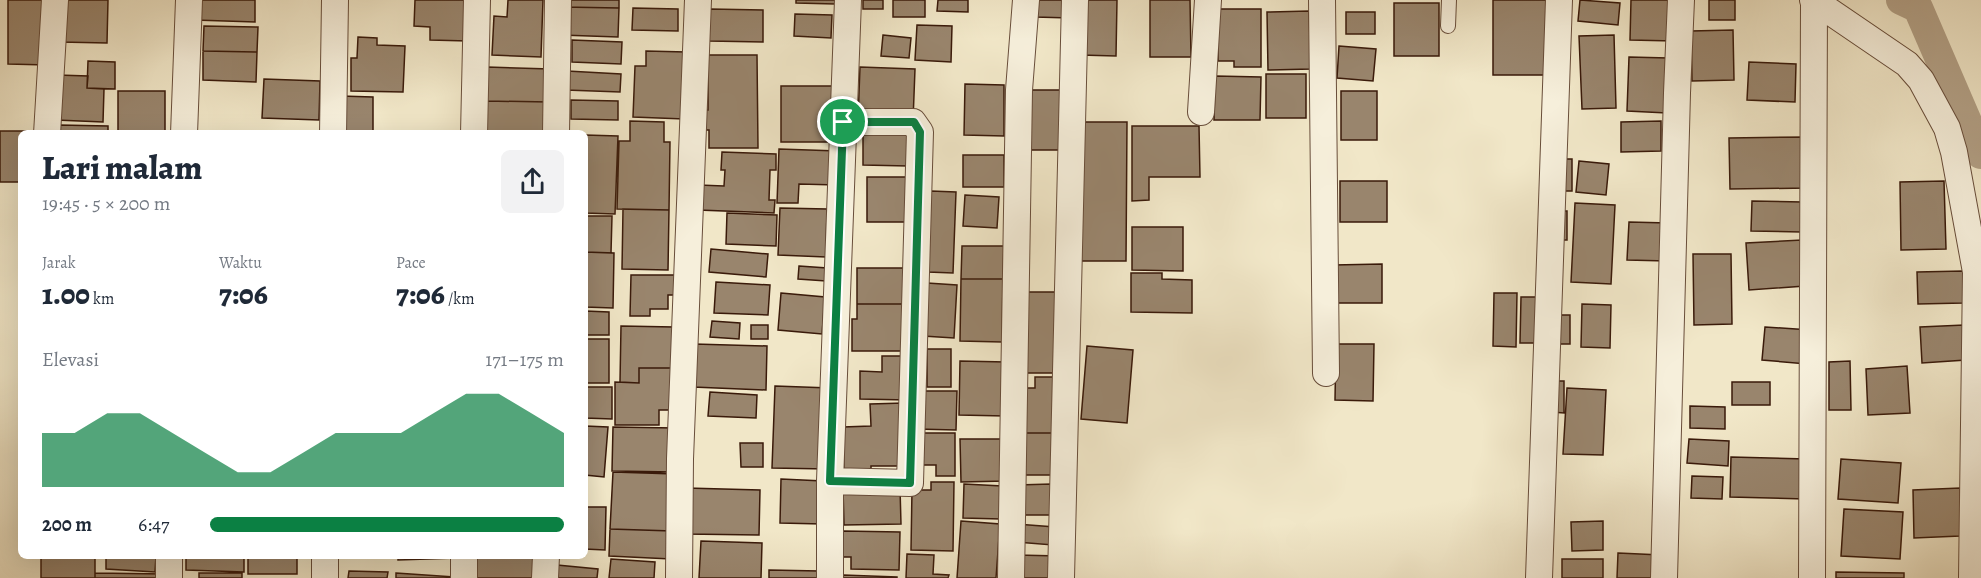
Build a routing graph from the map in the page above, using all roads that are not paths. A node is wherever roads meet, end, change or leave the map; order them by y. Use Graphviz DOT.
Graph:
graph roads {
  1 [pos="55,0"];
  2 [pos="189,0"];
  3 [pos="335,0"];
  4 [pos="477,0"];
  5 [pos="558,0"];
  6 [pos="698,0"];
  7 [pos="848,0"];
  8 [pos="1026,0"];
  9 [pos="1075,0"];
  10 [pos="1208,0"];
  11 [pos="1322,0"];
  12 [pos="1449,0"];
  13 [pos="1559,0"];
  14 [pos="1681,0"];
  15 [pos="1814,0"];
  16 [pos="1448,26"];
  17 [pos="1201,112"];
  18 [pos="843,122"];
  19 [pos="47,130"];
  20 [pos="184,130"];
  21 [pos="333,130"];
  22 [pos="474,130"];
  23 [pos="556,130"];
  24 [pos="1326,373"];
  25 [pos="830,481"];
  26 [pos="169,559"];
  27 [pos="325,559"];
  28 [pos="464,559"];
  29 [pos="546,559"];
  30 [pos="169,578"];
  31 [pos="325,578"];
  32 [pos="464,578"];
  33 [pos="545,578"];
  34 [pos="680,578"];
  35 [pos="830,578"];
  36 [pos="1011,578"];
  37 [pos="1061,578"];
  38 [pos="1539,578"];
  39 [pos="1664,578"];
  40 [pos="1812,578"];
  41 [pos="1972,578"];
  1 -- 19 [label="street"];
  2 -- 20 [label="street"];
  3 -- 21 [label="street"];
  4 -- 22 [label="street"];
  5 -- 23 [label="street"];
  6 -- 34 [label="street"];
  7 -- 18 [label="street"];
  8 -- 36 [label="street"];
  9 -- 37 [label="street"];
  10 -- 17 [label="street"];
  11 -- 24 [label="street"];
  12 -- 16 [label="lane"];
  13 -- 38 [label="street"];
  14 -- 39 [label="street"];
  15 -- 40 [label="street"];
  15 -- 41 [label="street"];
  18 -- 25 [label="street"];
  18 -- 25 [label="street"];
  25 -- 35 [label="street"];
  26 -- 30 [label="street"];
  27 -- 31 [label="street"];
  28 -- 32 [label="street"];
  29 -- 33 [label="street"];
}
